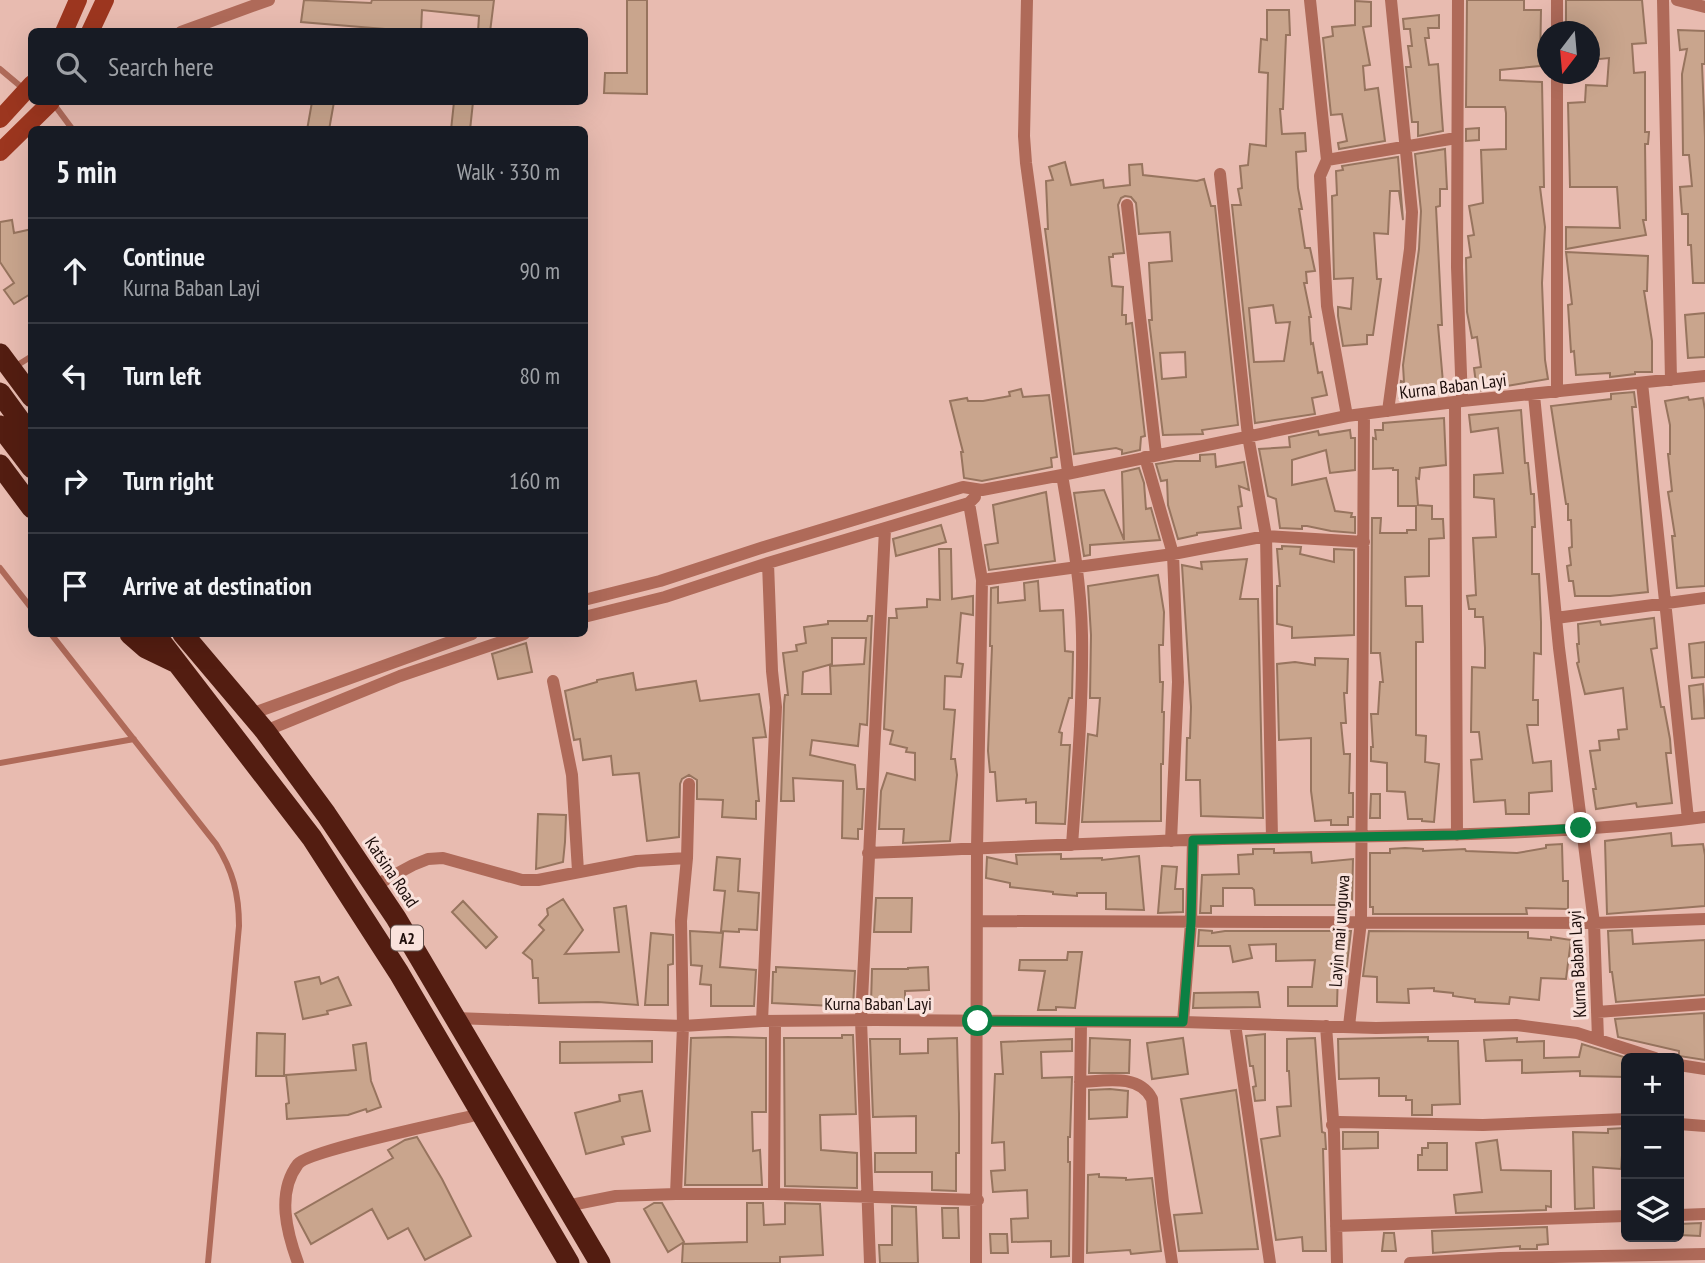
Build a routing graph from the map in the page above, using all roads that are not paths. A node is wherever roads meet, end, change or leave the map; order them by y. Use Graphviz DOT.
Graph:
graph roads {
  1 [pos="78,0"];
  2 [pos="105,0"];
  3 [pos="269,0"];
  4 [pos="1027,0"];
  5 [pos="1310,0"];
  6 [pos="1391,0"];
  7 [pos="1458,0"];
  8 [pos="1557,0"];
  9 [pos="1664,0"];
  10 [pos="1677,0"];
  11 [pos="1705,6"];
  12 [pos="1557,21"];
  13 [pos="66,28"];
  14 [pos="92,28"];
  15 [pos="192,28"];
  16 [pos="0,69"];
  17 [pos="1557,84"];
  18 [pos="28,87"];
  19 [pos="28,89"];
  20 [pos="48,105"];
  21 [pos="53,105"];
  22 [pos="0,119"];
  23 [pos="70,126"];
  24 [pos="1456,138"];
  25 [pos="1406,147"];
  26 [pos="0,152"];
  27 [pos="1327,160"];
  28 [pos="1220,174"];
  29 [pos="1127,205"];
  30 [pos="28,357"];
  31 [pos="6,362"];
  32 [pos="1705,376"];
  33 [pos="1671,380"];
  34 [pos="1642,383"];
  35 [pos="28,392"];
  36 [pos="1557,392"];
  37 [pos="0,393"];
  38 [pos="1534,395"];
  39 [pos="1458,402"];
  40 [pos="1388,411"];
  41 [pos="1364,414"];
  42 [pos="1347,415"];
  43 [pos="0,426"];
  44 [pos="28,432"];
  45 [pos="1248,436"];
  46 [pos="1150,456"];
  47 [pos="28,463"];
  48 [pos="0,465"];
  49 [pos="1065,474"];
  50 [pos="982,490"];
  51 [pos="28,503"];
  52 [pos="969,503"];
  53 [pos="885,529"];
  54 [pos="1266,536"];
  55 [pos="1364,542"];
  56 [pos="1172,554"];
  57 [pos="768,563"];
  58 [pos="1077,567"];
  59 [pos="0,568"];
  60 [pos="982,580"];
  61 [pos="1705,598"];
  62 [pos="588,599"];
  63 [pos="1665,603"];
  64 [pos="28,604"];
  65 [pos="588,616"];
  66 [pos="1556,618"];
  67 [pos="53,637"];
  68 [pos="133,637"];
  69 [pos="158,637"];
  70 [pos="186,637"];
  71 [pos="197,637"];
  72 [pos="464,637"];
  73 [pos="515,637"];
  74 [pos="205,659"];
  75 [pos="180,664"];
  76 [pos="553,681"];
  77 [pos="251,714"];
  78 [pos="265,731"];
  79 [pos="134,739"];
  80 [pos="0,763"];
  81 [pos="689,784"];
  82 [pos="1705,817"];
  83 [pos="1688,819"];
  84 [pos="1581,828"];
  85 [pos="1457,835"];
  86 [pos="1361,837"];
  87 [pos="1272,838"];
  88 [pos="1193,840"];
  89 [pos="1171,841"];
  90 [pos="1072,845"];
  91 [pos="977,849"];
  92 [pos="868,853"];
  93 [pos="687,859"];
  94 [pos="578,871"];
  95 [pos="374,886"];
  96 [pos="1705,919"];
  97 [pos="1361,920"];
  98 [pos="978,921"];
  99 [pos="1191,923"];
  100 [pos="1594,923"];
  101 [pos="1705,1004"];
  102 [pos="1597,1012"];
  103 [pos="455,1018"];
  104 [pos="861,1020"];
  105 [pos="769,1021"];
  106 [pos="978,1021"];
  107 [pos="1081,1022"];
  108 [pos="1183,1022"];
  109 [pos="1235,1024"];
  110 [pos="683,1026"];
  111 [pos="1326,1026"];
  112 [pos="1349,1026"];
  113 [pos="1598,1039"];
  114 [pos="1632,1053"];
  115 [pos="1684,1066"];
  116 [pos="1705,1069"];
  117 [pos="1080,1082"];
  118 [pos="480,1114"];
  119 [pos="1621,1119"];
  120 [pos="1684,1124"];
  121 [pos="1332,1125"];
  122 [pos="1705,1126"];
  123 [pos="676,1194"];
  124 [pos="774,1194"];
  125 [pos="869,1197"];
  126 [pos="978,1200"];
  127 [pos="566,1206"];
  128 [pos="1705,1214"];
  129 [pos="1684,1215"];
  130 [pos="1621,1216"];
  131 [pos="1336,1226"];
  132 [pos="1705,1254"];
  133 [pos="562,1261"];
  134 [pos="208,1263"];
  135 [pos="298,1263"];
  136 [pos="600,1263"];
  137 [pos="870,1263"];
  138 [pos="976,1263"];
  139 [pos="1078,1263"];
  140 [pos="1172,1263"];
  141 [pos="1270,1263"];
  142 [pos="1337,1263"];
  143 [pos="1410,1263"];
  1 -- 13 [label="main road"];
  2 -- 14 [label="main road"];
  3 -- 15 [label="street"];
  4 -- 49 [label="street"];
  5 -- 27 [label="street"];
  6 -- 25 [label="street"];
  7 -- 24 [label="street"];
  8 -- 12 [label="street"];
  9 -- 33 [label="street"];
  10 -- 11 [label="street"];
  16 -- 18 [label="lane"];
  17 -- 36 [label="street"];
  19 -- 22 [label="main road"];
  20 -- 26 [label="main road"];
  21 -- 23 [label="lane"];
  24 -- 25 [label="street"];
  24 -- 39 [label="street"];
  25 -- 27 [label="street"];
  25 -- 40 [label="street"];
  27 -- 42 [label="street"];
  28 -- 45 [label="street"];
  29 -- 46 [label="street"];
  30 -- 31 [label="lane"];
  31 -- 35 [label="highway"];
  32 -- 33 [label="street"];
  33 -- 34 [label="street"];
  34 -- 36 [label="street"];
  34 -- 63 [label="street"];
  36 -- 38 [label="street"];
  37 -- 44 [label="highway"];
  38 -- 39 [label="street, Kurna Baban Layi"];
  38 -- 66 [label="street, Kurna Baban Layi"];
  39 -- 40 [label="street, Kurna Baban Layi"];
  39 -- 85 [label="street"];
  40 -- 41 [label="street, Kurna Baban Layi"];
  41 -- 42 [label="street, Kurna Baban Layi"];
  41 -- 55 [label="street, Layin mai unguwa"];
  42 -- 45 [label="street, Kurna Baban Layi"];
  43 -- 47 [label="highway"];
  45 -- 46 [label="street, Kurna Baban Layi"];
  45 -- 54 [label="street"];
  46 -- 49 [label="street, Kurna Baban Layi"];
  46 -- 56 [label="street"];
  48 -- 51 [label="highway"];
  49 -- 50 [label="street, Kurna Baban Layi"];
  49 -- 58 [label="street"];
  50 -- 52 [label="street"];
  50 -- 62 [label="street, Kurna Baban Layi"];
  52 -- 53 [label="street"];
  52 -- 60 [label="street"];
  53 -- 57 [label="street"];
  53 -- 92 [label="street"];
  54 -- 55 [label="street"];
  54 -- 56 [label="street"];
  54 -- 87 [label="street"];
  55 -- 86 [label="street, Layin mai unguwa"];
  56 -- 58 [label="street"];
  56 -- 89 [label="street"];
  57 -- 65 [label="street"];
  57 -- 105 [label="street"];
  58 -- 60 [label="street"];
  58 -- 90 [label="street"];
  59 -- 64 [label="lane"];
  60 -- 91 [label="street"];
  61 -- 63 [label="street"];
  63 -- 66 [label="street"];
  63 -- 83 [label="street"];
  66 -- 84 [label="street, Kurna Baban Layi"];
  67 -- 79 [label="lane"];
  68 -- 75 [label="highway"];
  69 -- 75 [label="highway, A2"];
  70 -- 74 [label="highway, Katsina Road / A2"];
  71 -- 74 [label="highway"];
  72 -- 77 [label="street"];
  73 -- 78 [label="street"];
  74 -- 77 [label="highway, Katsina Road / A2"];
  75 -- 118 [label="highway, A2"];
  76 -- 94 [label="street"];
  77 -- 78 [label="highway, Katsina Road / A2"];
  78 -- 95 [label="highway, Katsina Road / A2"];
  79 -- 80 [label="lane"];
  79 -- 134 [label="lane"];
  81 -- 93 [label="street"];
  82 -- 83 [label="street"];
  83 -- 84 [label="street"];
  84 -- 85 [label="street"];
  84 -- 100 [label="street, Kurna Baban Layi"];
  85 -- 86 [label="street"];
  86 -- 87 [label="street"];
  86 -- 97 [label="street, Layin mai unguwa"];
  87 -- 88 [label="street"];
  88 -- 89 [label="street"];
  88 -- 99 [label="street"];
  89 -- 90 [label="street"];
  90 -- 91 [label="street"];
  91 -- 92 [label="street"];
  91 -- 98 [label="street"];
  92 -- 104 [label="street"];
  93 -- 94 [label="street"];
  93 -- 110 [label="street"];
  94 -- 95 [label="street"];
  95 -- 103 [label="highway, Katsina Road / A2"];
  96 -- 100 [label="street"];
  97 -- 99 [label="street"];
  97 -- 100 [label="street"];
  97 -- 112 [label="street, Layin mai unguwa"];
  98 -- 99 [label="street"];
  98 -- 106 [label="street"];
  99 -- 108 [label="street"];
  100 -- 102 [label="street, Kurna Baban Layi"];
  101 -- 102 [label="street"];
  102 -- 113 [label="street, Kurna Baban Layi"];
  103 -- 110 [label="street, Kurna Baban Layi"];
  103 -- 127 [label="highway, Katsina Road / A2"];
  104 -- 105 [label="street, Kurna Baban Layi"];
  104 -- 106 [label="street, Kurna Baban Layi"];
  104 -- 125 [label="street"];
  105 -- 110 [label="street, Kurna Baban Layi"];
  105 -- 124 [label="street"];
  106 -- 107 [label="street, Kurna Baban Layi"];
  106 -- 126 [label="street"];
  107 -- 108 [label="street, Kurna Baban Layi"];
  107 -- 117 [label="street"];
  108 -- 109 [label="street, Kurna Baban Layi"];
  109 -- 111 [label="street, Kurna Baban Layi"];
  109 -- 141 [label="street"];
  110 -- 123 [label="street"];
  111 -- 112 [label="street, Kurna Baban Layi"];
  111 -- 121 [label="street"];
  112 -- 113 [label="street, Kurna Baban Layi"];
  113 -- 114 [label="street"];
  115 -- 116 [label="street"];
  117 -- 139 [label="street"];
  117 -- 140 [label="street"];
  118 -- 133 [label="highway, A2"];
  118 -- 135 [label="street"];
  119 -- 121 [label="street"];
  120 -- 122 [label="street"];
  121 -- 131 [label="street"];
  123 -- 124 [label="street"];
  123 -- 127 [label="street"];
  124 -- 125 [label="street"];
  125 -- 126 [label="street"];
  125 -- 137 [label="street"];
  126 -- 138 [label="street"];
  127 -- 136 [label="highway, Katsina Road / A2"];
  128 -- 129 [label="street"];
  130 -- 131 [label="street"];
  131 -- 142 [label="street"];
  132 -- 143 [label="street"];
}
